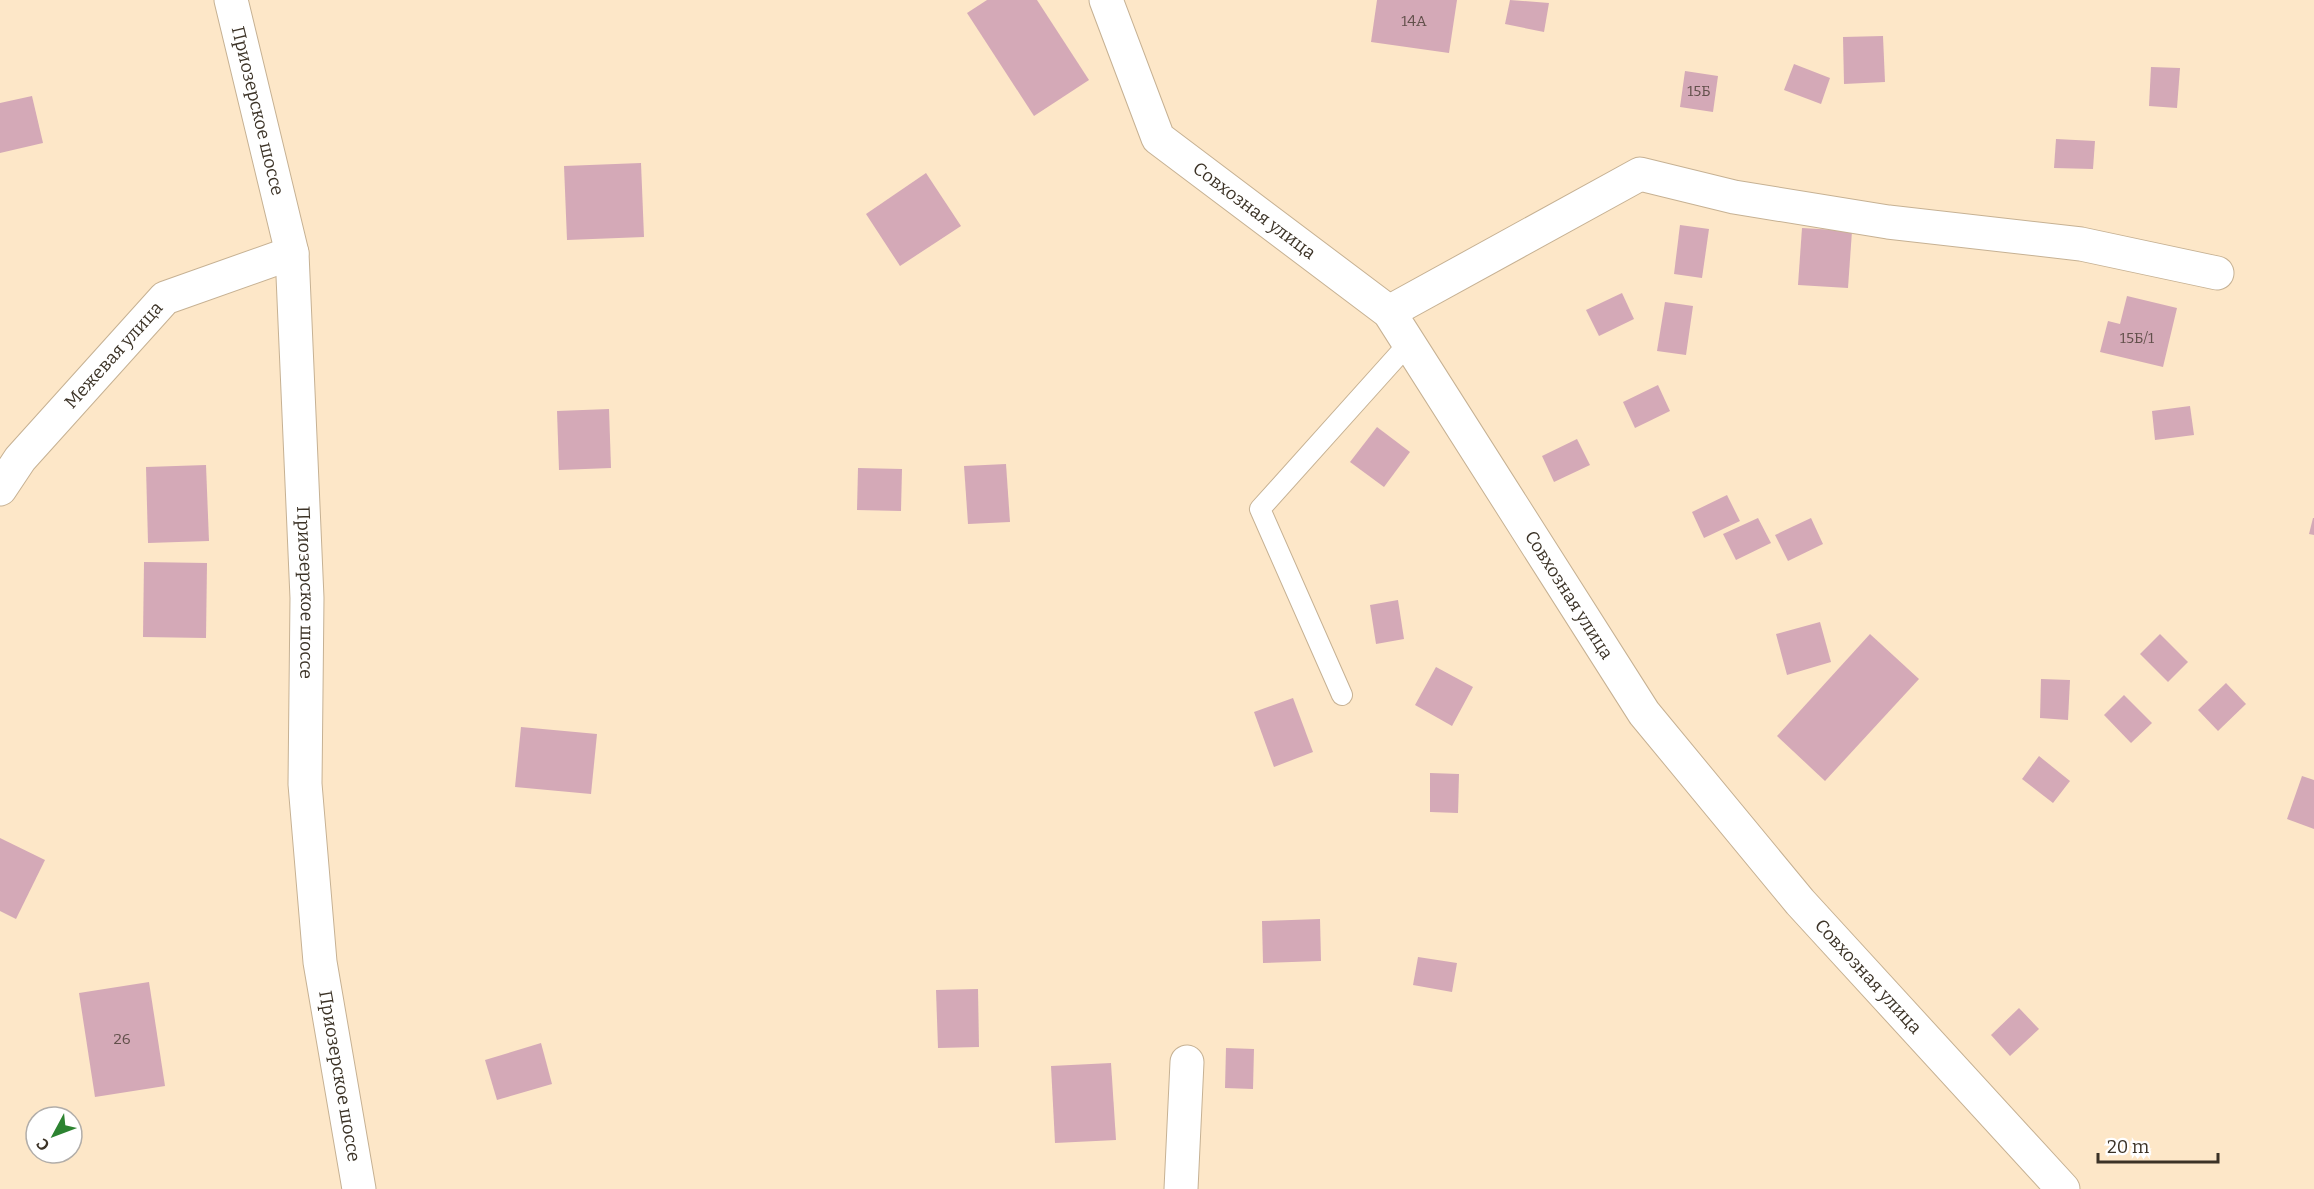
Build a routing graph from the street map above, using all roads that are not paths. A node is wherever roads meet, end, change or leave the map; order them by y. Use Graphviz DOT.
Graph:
graph roads {
  1 [pos="231,0"];
  2 [pos="1106,0"];
  3 [pos="292,254"];
  4 [pos="2217,273"];
  5 [pos="1389,312"];
  6 [pos="1409,343"];
  7 [pos="0,489"];
  8 [pos="1342,695"];
  9 [pos="1187,1062"];
  10 [pos="358,1189"];
  11 [pos="1181,1189"];
  12 [pos="2063,1189"];
  1 -- 3 [label="street, Приозерское шоссе"];
  2 -- 5 [label="street, Совхозная улица"];
  3 -- 7 [label="street, Межевая улица"];
  3 -- 10 [label="street, Приозерское шоссе"];
  4 -- 5 [label="street"];
  5 -- 6 [label="street, Совхозная улица"];
  6 -- 8 [label="lane"];
  6 -- 12 [label="street, Совхозная улица"];
  9 -- 11 [label="street"];
}
